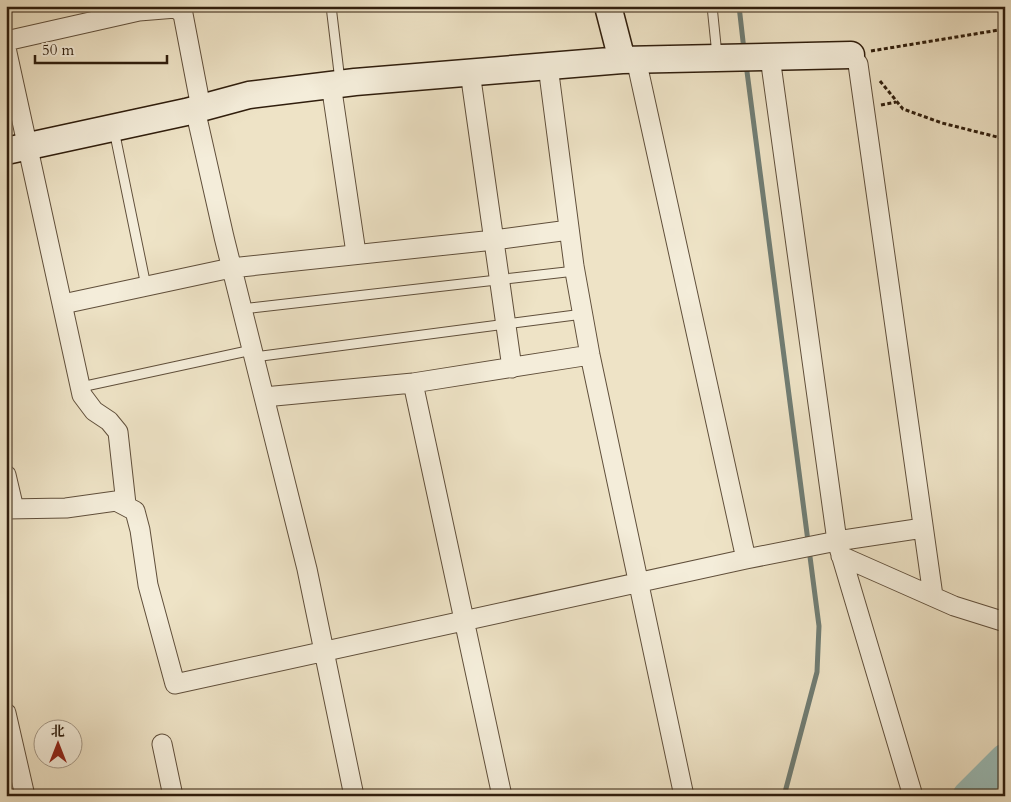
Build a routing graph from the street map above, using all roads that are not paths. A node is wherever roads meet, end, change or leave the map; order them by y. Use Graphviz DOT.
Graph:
graph roads {
  1 [pos="331,6"];
  2 [pos="608,6"];
  3 [pos="712,6"];
  4 [pos="138,9"];
  5 [pos="6,41"];
  6 [pos="6,48"];
  7 [pos="850,55"];
  8 [pos="764,57"];
  9 [pos="720,58"];
  10 [pos="629,60"];
  11 [pos="548,66"];
  12 [pos="470,72"];
  13 [pos="335,84"];
  14 [pos="198,109"];
  15 [pos="114,128"];
  16 [pos="17,149"];
  17 [pos="569,230"];
  18 [pos="494,240"];
  19 [pos="356,253"];
  20 [pos="232,268"];
  21 [pos="575,271"];
  22 [pos="500,279"];
  23 [pos="146,286"];
  24 [pos="62,304"];
  25 [pos="242,309"];
  26 [pos="583,314"];
  27 [pos="506,324"];
  28 [pos="253,353"];
  29 [pos="590,355"];
  30 [pos="512,368"];
  31 [pos="413,383"];
  32 [pos="81,387"];
  33 [pos="264,397"];
  34 [pos="6,475"];
  35 [pos="126,504"];
  36 [pos="10,509"];
  37 [pos="923,528"];
  38 [pos="835,546"];
  39 [pos="746,559"];
  40 [pos="638,583"];
  41 [pos="933,596"];
  42 [pos="464,621"];
  43 [pos="1005,622"];
  44 [pos="324,652"];
  45 [pos="6,713"];
  46 [pos="162,744"];
  47 [pos="170,795"];
  48 [pos="25,796"];
  49 [pos="354,796"];
  50 [pos="502,796"];
  51 [pos="684,796"];
  52 [pos="913,796"];
  1 -- 13 [label="lane"];
  2 -- 10 [label="street"];
  3 -- 9 [label="lane"];
  4 -- 5 [label="street"];
  4 -- 14 [label="street"];
  6 -- 16 [label="street"];
  7 -- 8 [label="street"];
  7 -- 37 [label="street"];
  8 -- 9 [label="street"];
  8 -- 38 [label="street"];
  9 -- 10 [label="street"];
  10 -- 11 [label="street"];
  10 -- 39 [label="street"];
  11 -- 12 [label="street"];
  11 -- 17 [label="street"];
  12 -- 13 [label="street"];
  12 -- 18 [label="street"];
  13 -- 14 [label="street"];
  13 -- 19 [label="street"];
  14 -- 15 [label="street"];
  14 -- 20 [label="street"];
  15 -- 16 [label="street"];
  15 -- 23 [label="lane"];
  16 -- 24 [label="street"];
  17 -- 18 [label="street"];
  17 -- 21 [label="street"];
  18 -- 19 [label="street"];
  18 -- 22 [label="street"];
  19 -- 20 [label="street"];
  20 -- 23 [label="street"];
  20 -- 25 [label="street"];
  21 -- 22 [label="lane"];
  21 -- 26 [label="street"];
  22 -- 25 [label="lane"];
  22 -- 27 [label="street"];
  23 -- 24 [label="street"];
  24 -- 32 [label="street"];
  25 -- 28 [label="street"];
  26 -- 27 [label="lane"];
  26 -- 29 [label="street"];
  27 -- 28 [label="lane"];
  27 -- 30 [label="street"];
  28 -- 32 [label="lane"];
  28 -- 33 [label="street"];
  29 -- 30 [label="street"];
  29 -- 40 [label="street"];
  30 -- 31 [label="street"];
  31 -- 33 [label="street"];
  31 -- 42 [label="street"];
  32 -- 35 [label="street"];
  33 -- 44 [label="street"];
  34 -- 36 [label="street"];
  35 -- 36 [label="street"];
  35 -- 44 [label="street"];
  37 -- 38 [label="street"];
  37 -- 41 [label="street"];
  38 -- 39 [label="street"];
  38 -- 41 [label="street"];
  38 -- 52 [label="street"];
  39 -- 40 [label="street"];
  40 -- 42 [label="street"];
  40 -- 51 [label="street"];
  41 -- 43 [label="street"];
  42 -- 44 [label="street"];
  42 -- 50 [label="street"];
  44 -- 49 [label="street"];
  45 -- 48 [label="street"];
  46 -- 47 [label="street"];
}
